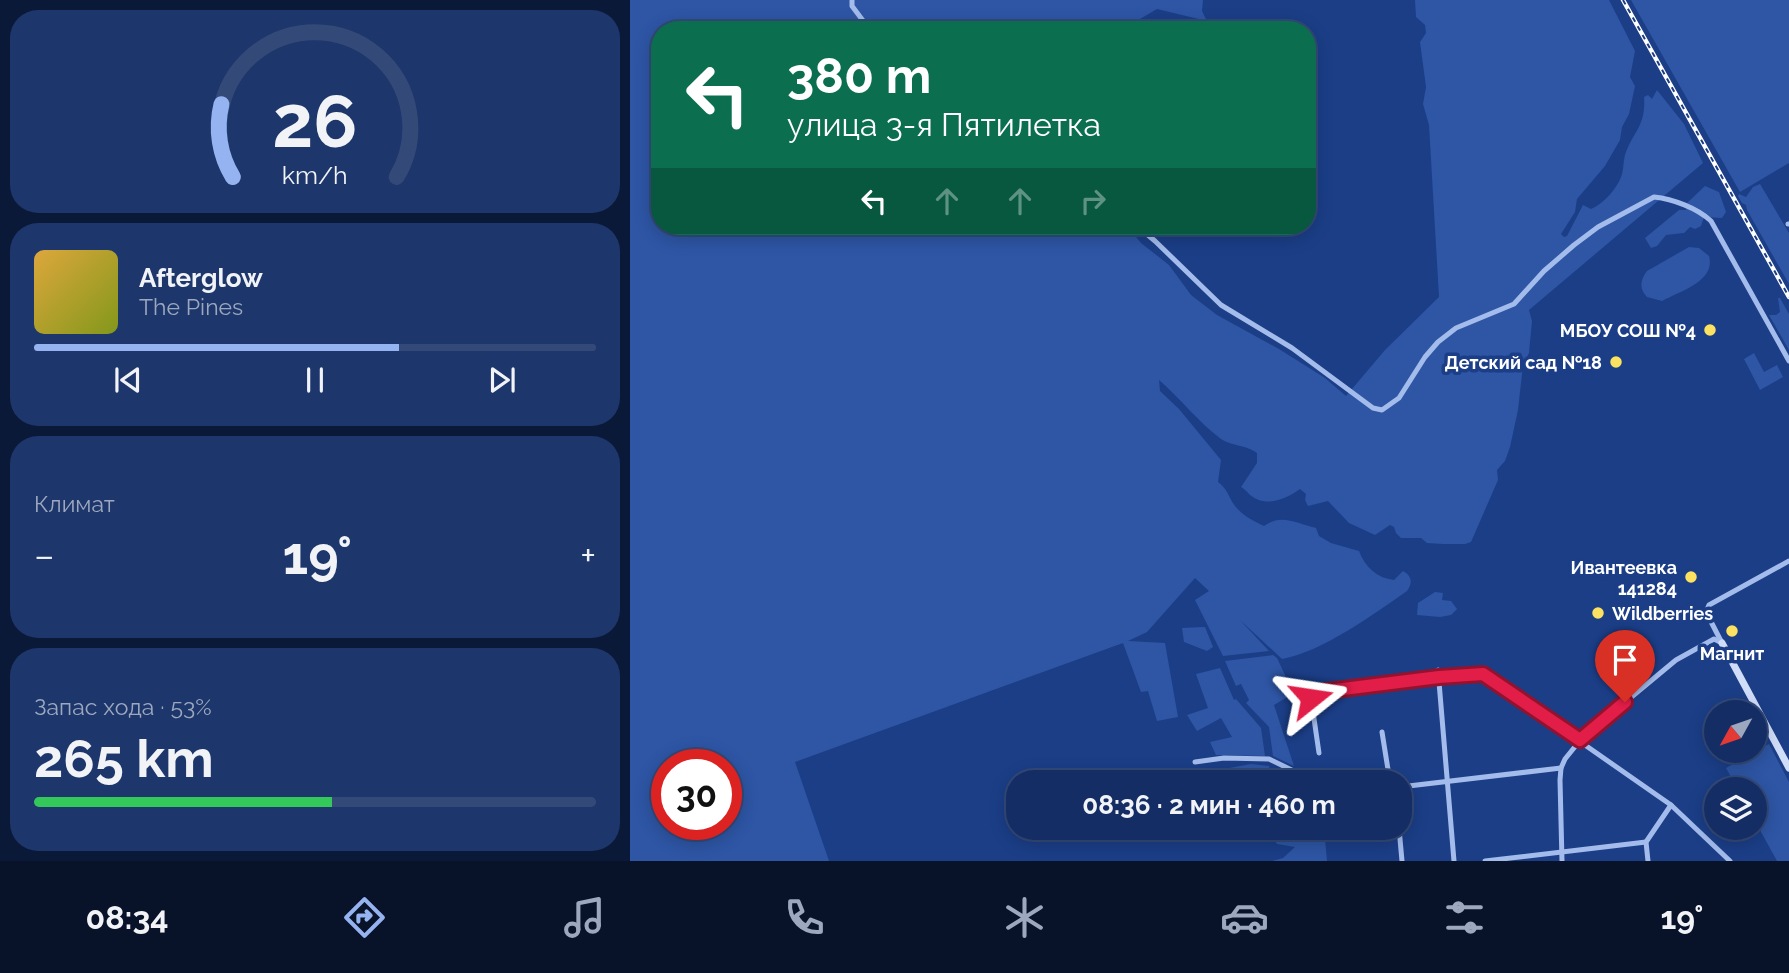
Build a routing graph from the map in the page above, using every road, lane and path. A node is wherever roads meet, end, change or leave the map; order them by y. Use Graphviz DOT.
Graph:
graph roads {
  1 [pos="852,0"];
  2 [pos="863,21"];
  3 [pos="1148,235"];
  4 [pos="1789,361"];
  5 [pos="1789,561"];
  6 [pos="1722,643"];
  7 [pos="1439,674"];
  8 [pos="1382,732"];
  9 [pos="1580,740"];
  10 [pos="1319,753"];
  11 [pos="1195,762"];
  12 [pos="1561,768"];
  13 [pos="1789,768"];
  14 [pos="1292,770"];
  15 [pos="1388,770"];
  16 [pos="1449,780"];
  17 [pos="1412,785"];
  18 [pos="1671,805"];
  19 [pos="1400,840"];
  20 [pos="1646,842"];
  21 [pos="1562,851"];
  22 [pos="1402,861"];
  23 [pos="1454,861"];
  24 [pos="1485,861"];
  25 [pos="1562,861"];
  26 [pos="1648,861"];
  27 [pos="1730,861"];
  1 -- 2 [label="street"];
  3 -- 4 [label="street"];
  5 -- 6 [label="street"];
  6 -- 9 [label="street"];
  6 -- 13 [label="street"];
  7 -- 9 [label="street"];
  7 -- 10 [label="street"];
  7 -- 16 [label="street"];
  8 -- 15 [label="street"];
  9 -- 12 [label="street"];
  9 -- 18 [label="street"];
  11 -- 14 [label="street"];
  12 -- 16 [label="street"];
  12 -- 21 [label="street"];
  16 -- 17 [label="street"];
  16 -- 23 [label="street"];
  18 -- 20 [label="street"];
  18 -- 27 [label="street"];
  19 -- 22 [label="street"];
  20 -- 21 [label="street"];
  20 -- 26 [label="street"];
  21 -- 24 [label="street"];
  21 -- 25 [label="street"];
}
